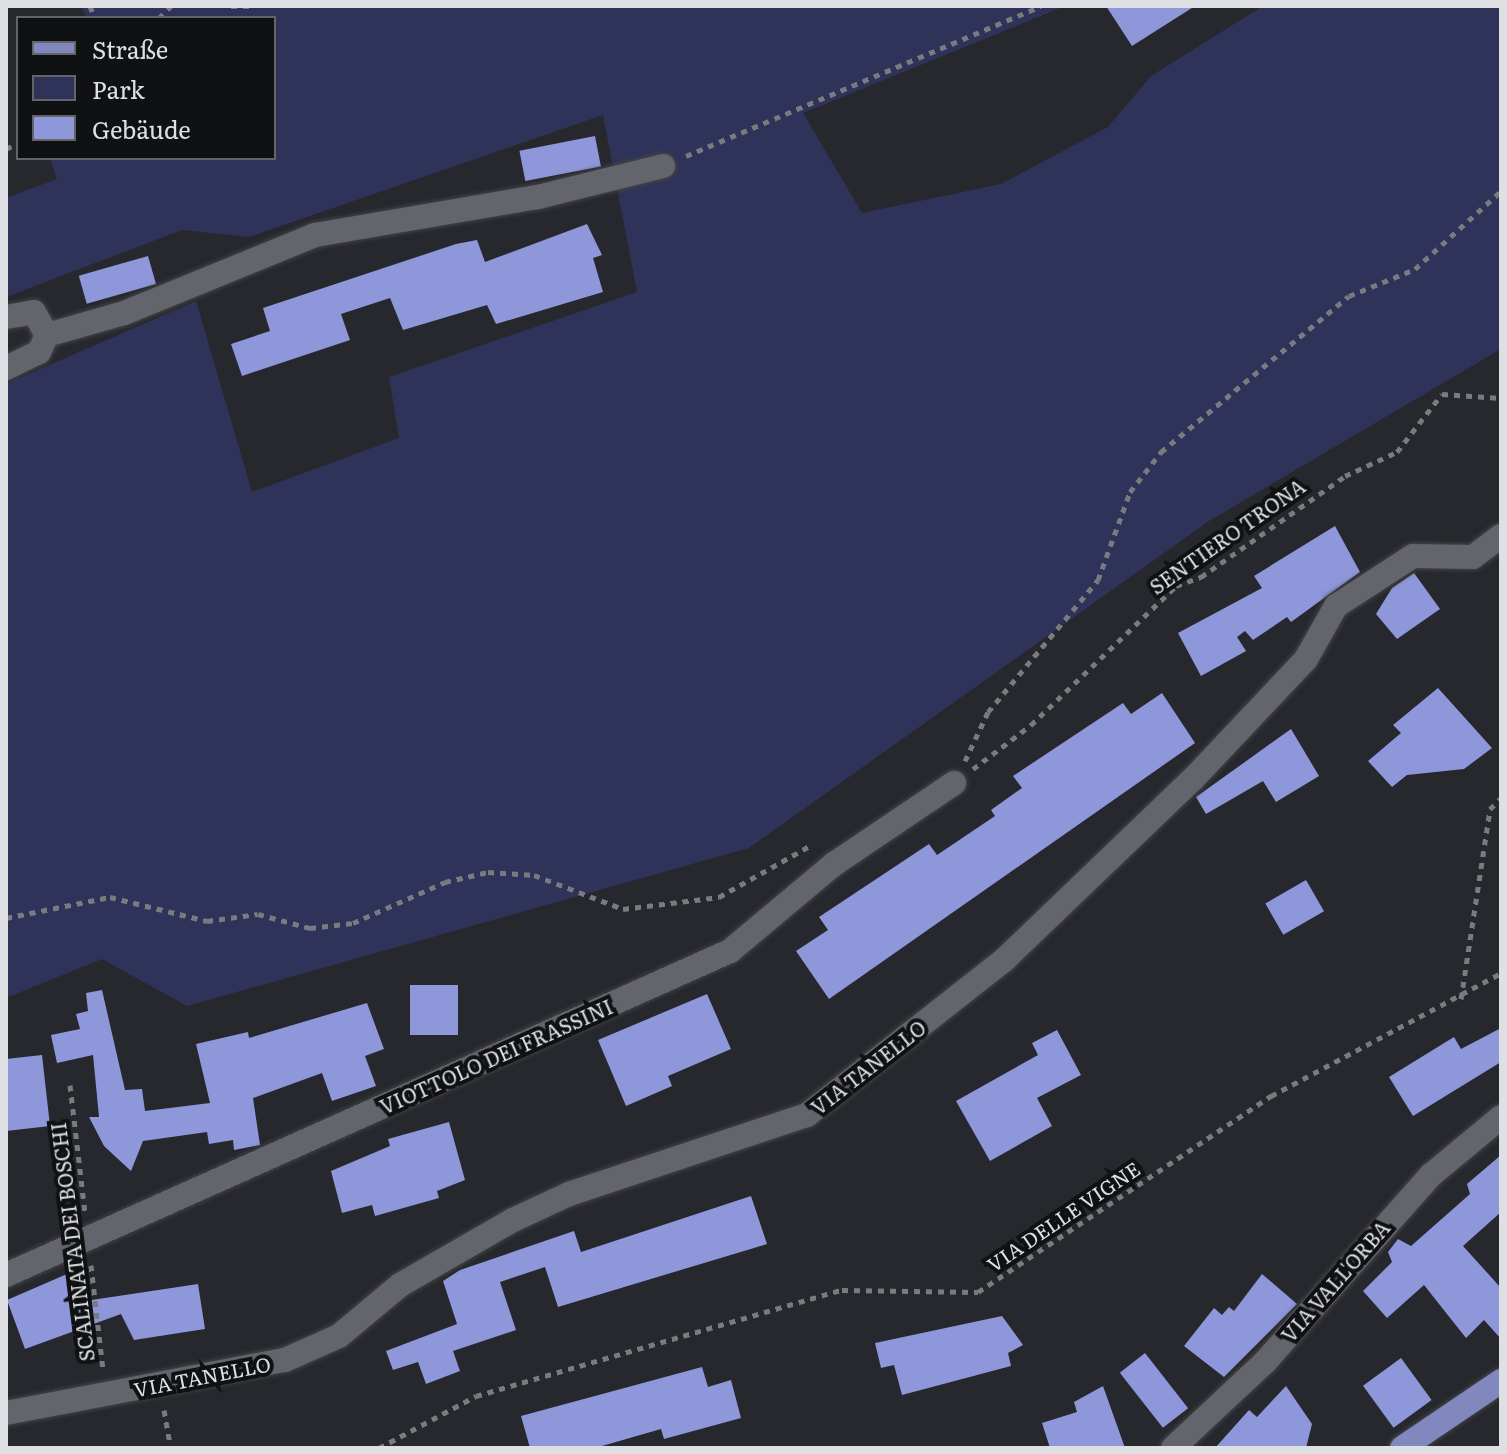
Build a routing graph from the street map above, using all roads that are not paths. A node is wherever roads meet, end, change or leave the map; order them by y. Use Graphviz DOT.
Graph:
graph roads {
  1 [pos="663,166"];
  2 [pos="6,317"];
  3 [pos="47,335"];
  4 [pos="6,368"];
  5 [pos="1501,536"];
  6 [pos="954,783"];
  7 [pos="1501,1117"];
  8 [pos="6,1275"];
  9 [pos="1501,1381"];
  10 [pos="6,1413"];
  11 [pos="1173,1448"];
  12 [pos="1402,1448"];
  1 -- 3 [label="street"];
  2 -- 3 [label="street"];
  3 -- 4 [label="street"];
  5 -- 10 [label="street, VIA TANELLO"];
  6 -- 8 [label="street, VIOTTOLO DEI FRASSINI"];
  7 -- 11 [label="street, VIA VALL'ORBA"];
  9 -- 12 [label="main road"];
}
